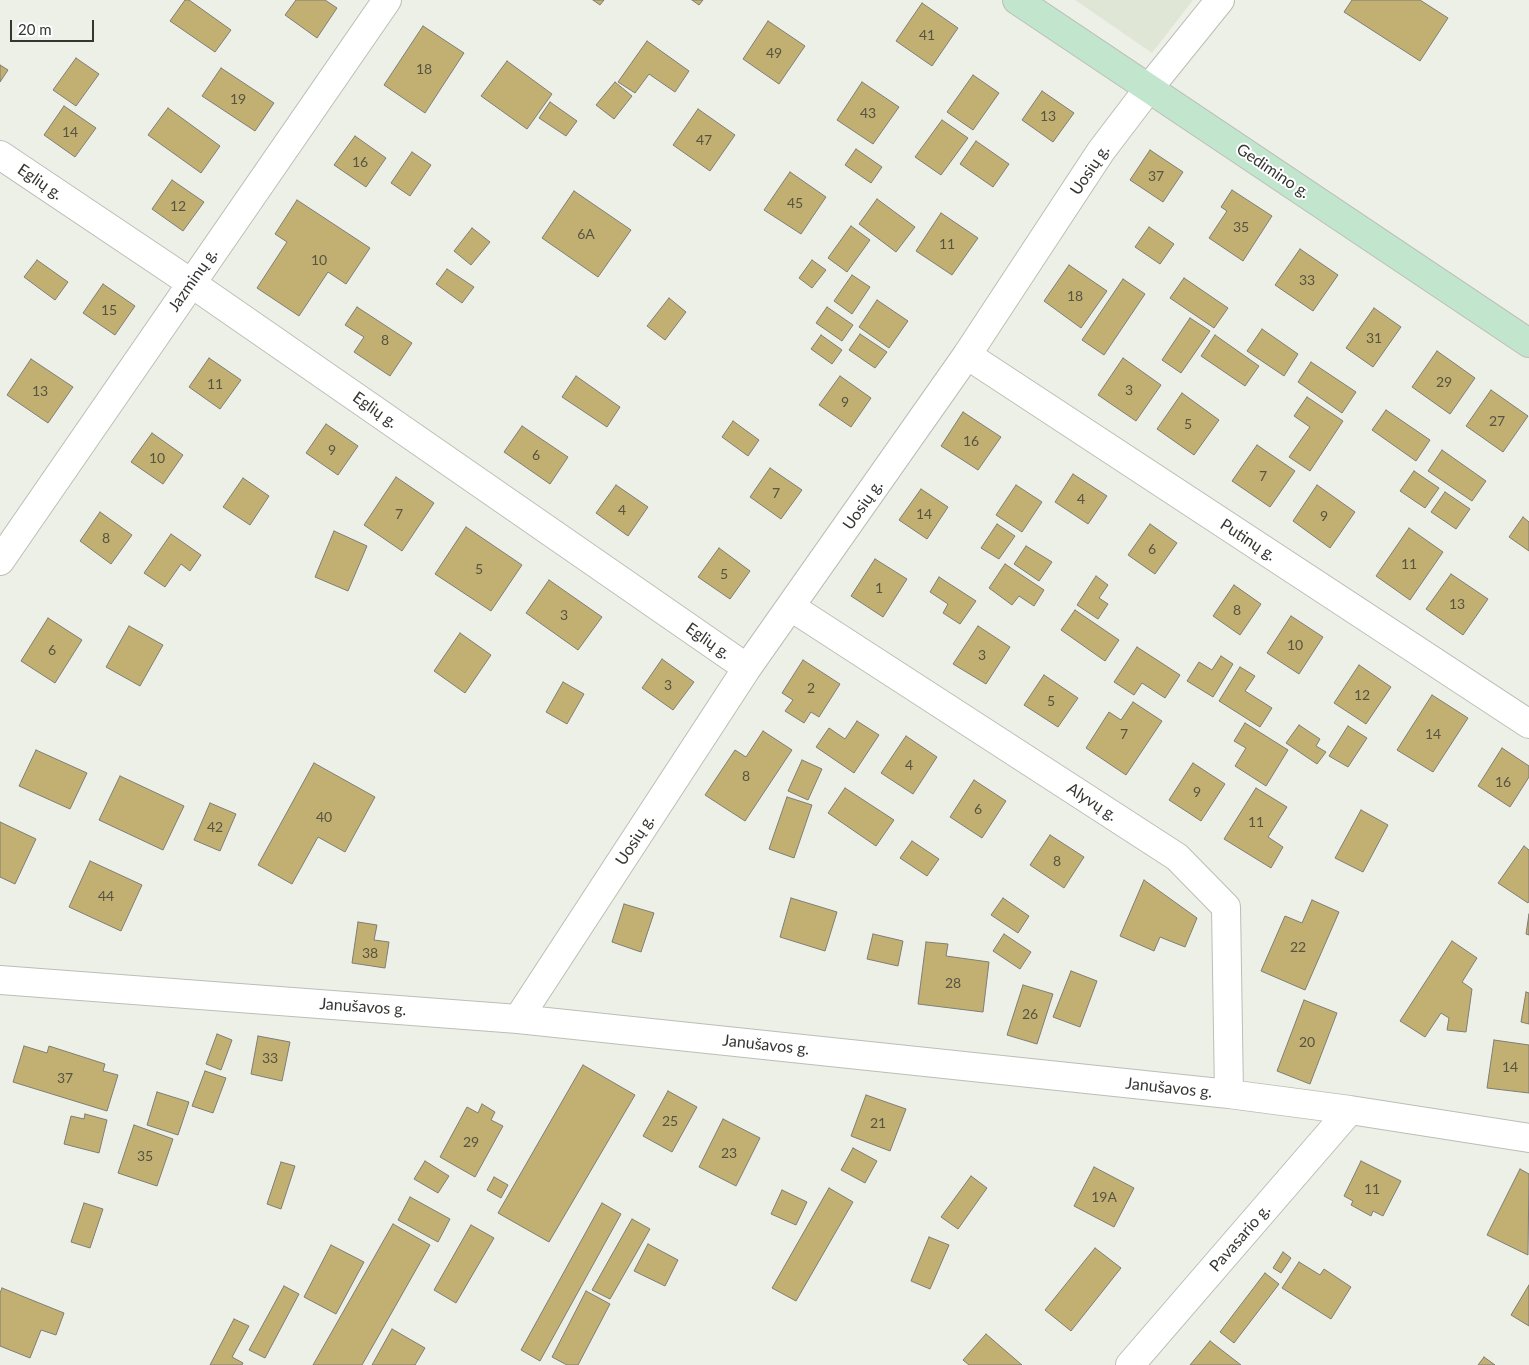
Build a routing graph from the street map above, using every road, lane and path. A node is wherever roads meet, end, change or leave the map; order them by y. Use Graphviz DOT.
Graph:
graph roads {
  1 [pos="387,0"];
  2 [pos="1018,0"];
  3 [pos="1220,0"];
  4 [pos="1149,88"];
  5 [pos="0,155"];
  6 [pos="191,283"];
  7 [pos="1529,343"];
  8 [pos="967,355"];
  9 [pos="0,561"];
  10 [pos="791,608"];
  11 [pos="747,668"];
  12 [pos="1529,724"];
  13 [pos="0,980"];
  14 [pos="518,1019"];
  15 [pos="1229,1094"];
  16 [pos="1350,1110"];
  17 [pos="1529,1138"];
  18 [pos="1130,1365"];
  1 -- 6 [label="street, Jazminų g."];
  2 -- 4 [label="main road, Gedimino g."];
  3 -- 4 [label="street, Uosių g."];
  4 -- 7 [label="main road, Gedimino g."];
  4 -- 8 [label="street, Uosių g."];
  5 -- 6 [label="street, Eglių g."];
  6 -- 9 [label="street, Jazminų g."];
  6 -- 11 [label="street, Eglių g."];
  8 -- 10 [label="street, Uosių g."];
  8 -- 12 [label="street, Putinų g."];
  10 -- 11 [label="street, Uosių g."];
  10 -- 15 [label="street, Alyvų g."];
  11 -- 14 [label="street, Uosių g."];
  13 -- 14 [label="street, Janušavos g."];
  14 -- 15 [label="street, Janušavos g."];
  15 -- 16 [label="street, Janušavos g."];
  16 -- 17 [label="street, Janušavos g."];
  16 -- 18 [label="street, Pavasario g."];
}
